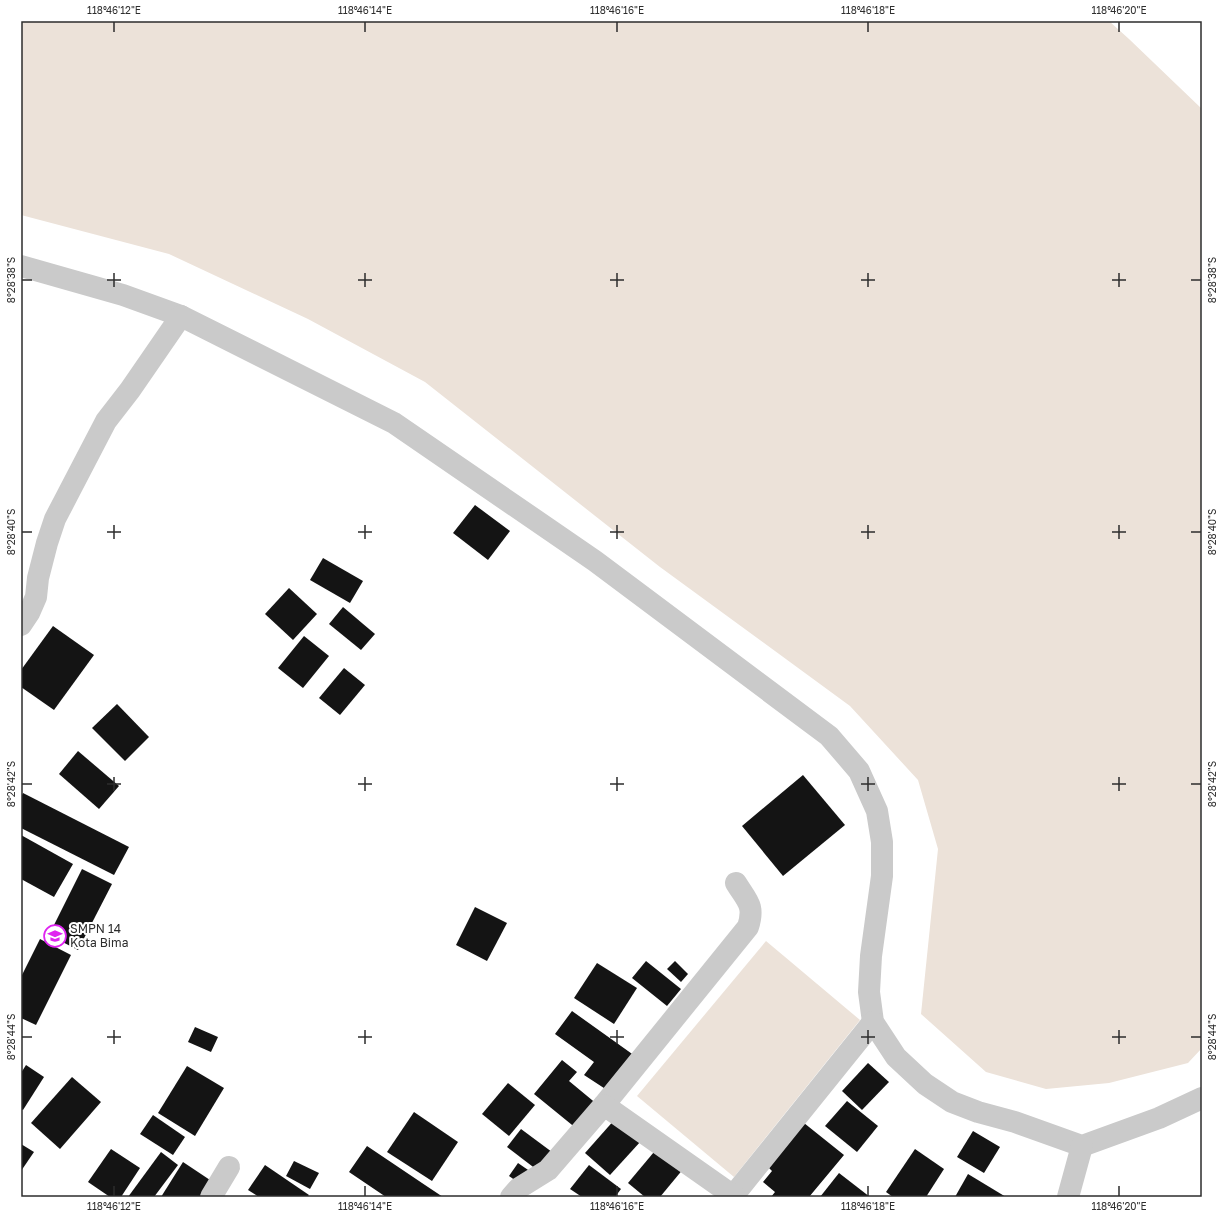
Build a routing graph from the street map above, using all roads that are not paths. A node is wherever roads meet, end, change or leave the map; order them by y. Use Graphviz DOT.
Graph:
graph roads {
  1 [pos="21,266"];
  2 [pos="181,316"];
  3 [pos="21,624"];
  4 [pos="736,883"];
  5 [pos="872,1022"];
  6 [pos="1202,1098"];
  7 [pos="604,1105"];
  8 [pos="1082,1146"];
  9 [pos="229,1167"];
  10 [pos="734,1196"];
  11 [pos="211,1197"];
  12 [pos="511,1197"];
  13 [pos="1068,1197"];
  1 -- 2 [label="street"];
  2 -- 3 [label="street"];
  2 -- 5 [label="street"];
  4 -- 7 [label="street"];
  5 -- 8 [label="street"];
  5 -- 10 [label="street"];
  6 -- 8 [label="street"];
  7 -- 10 [label="street"];
  7 -- 12 [label="street"];
  8 -- 13 [label="street"];
  9 -- 11 [label="street"];
}
